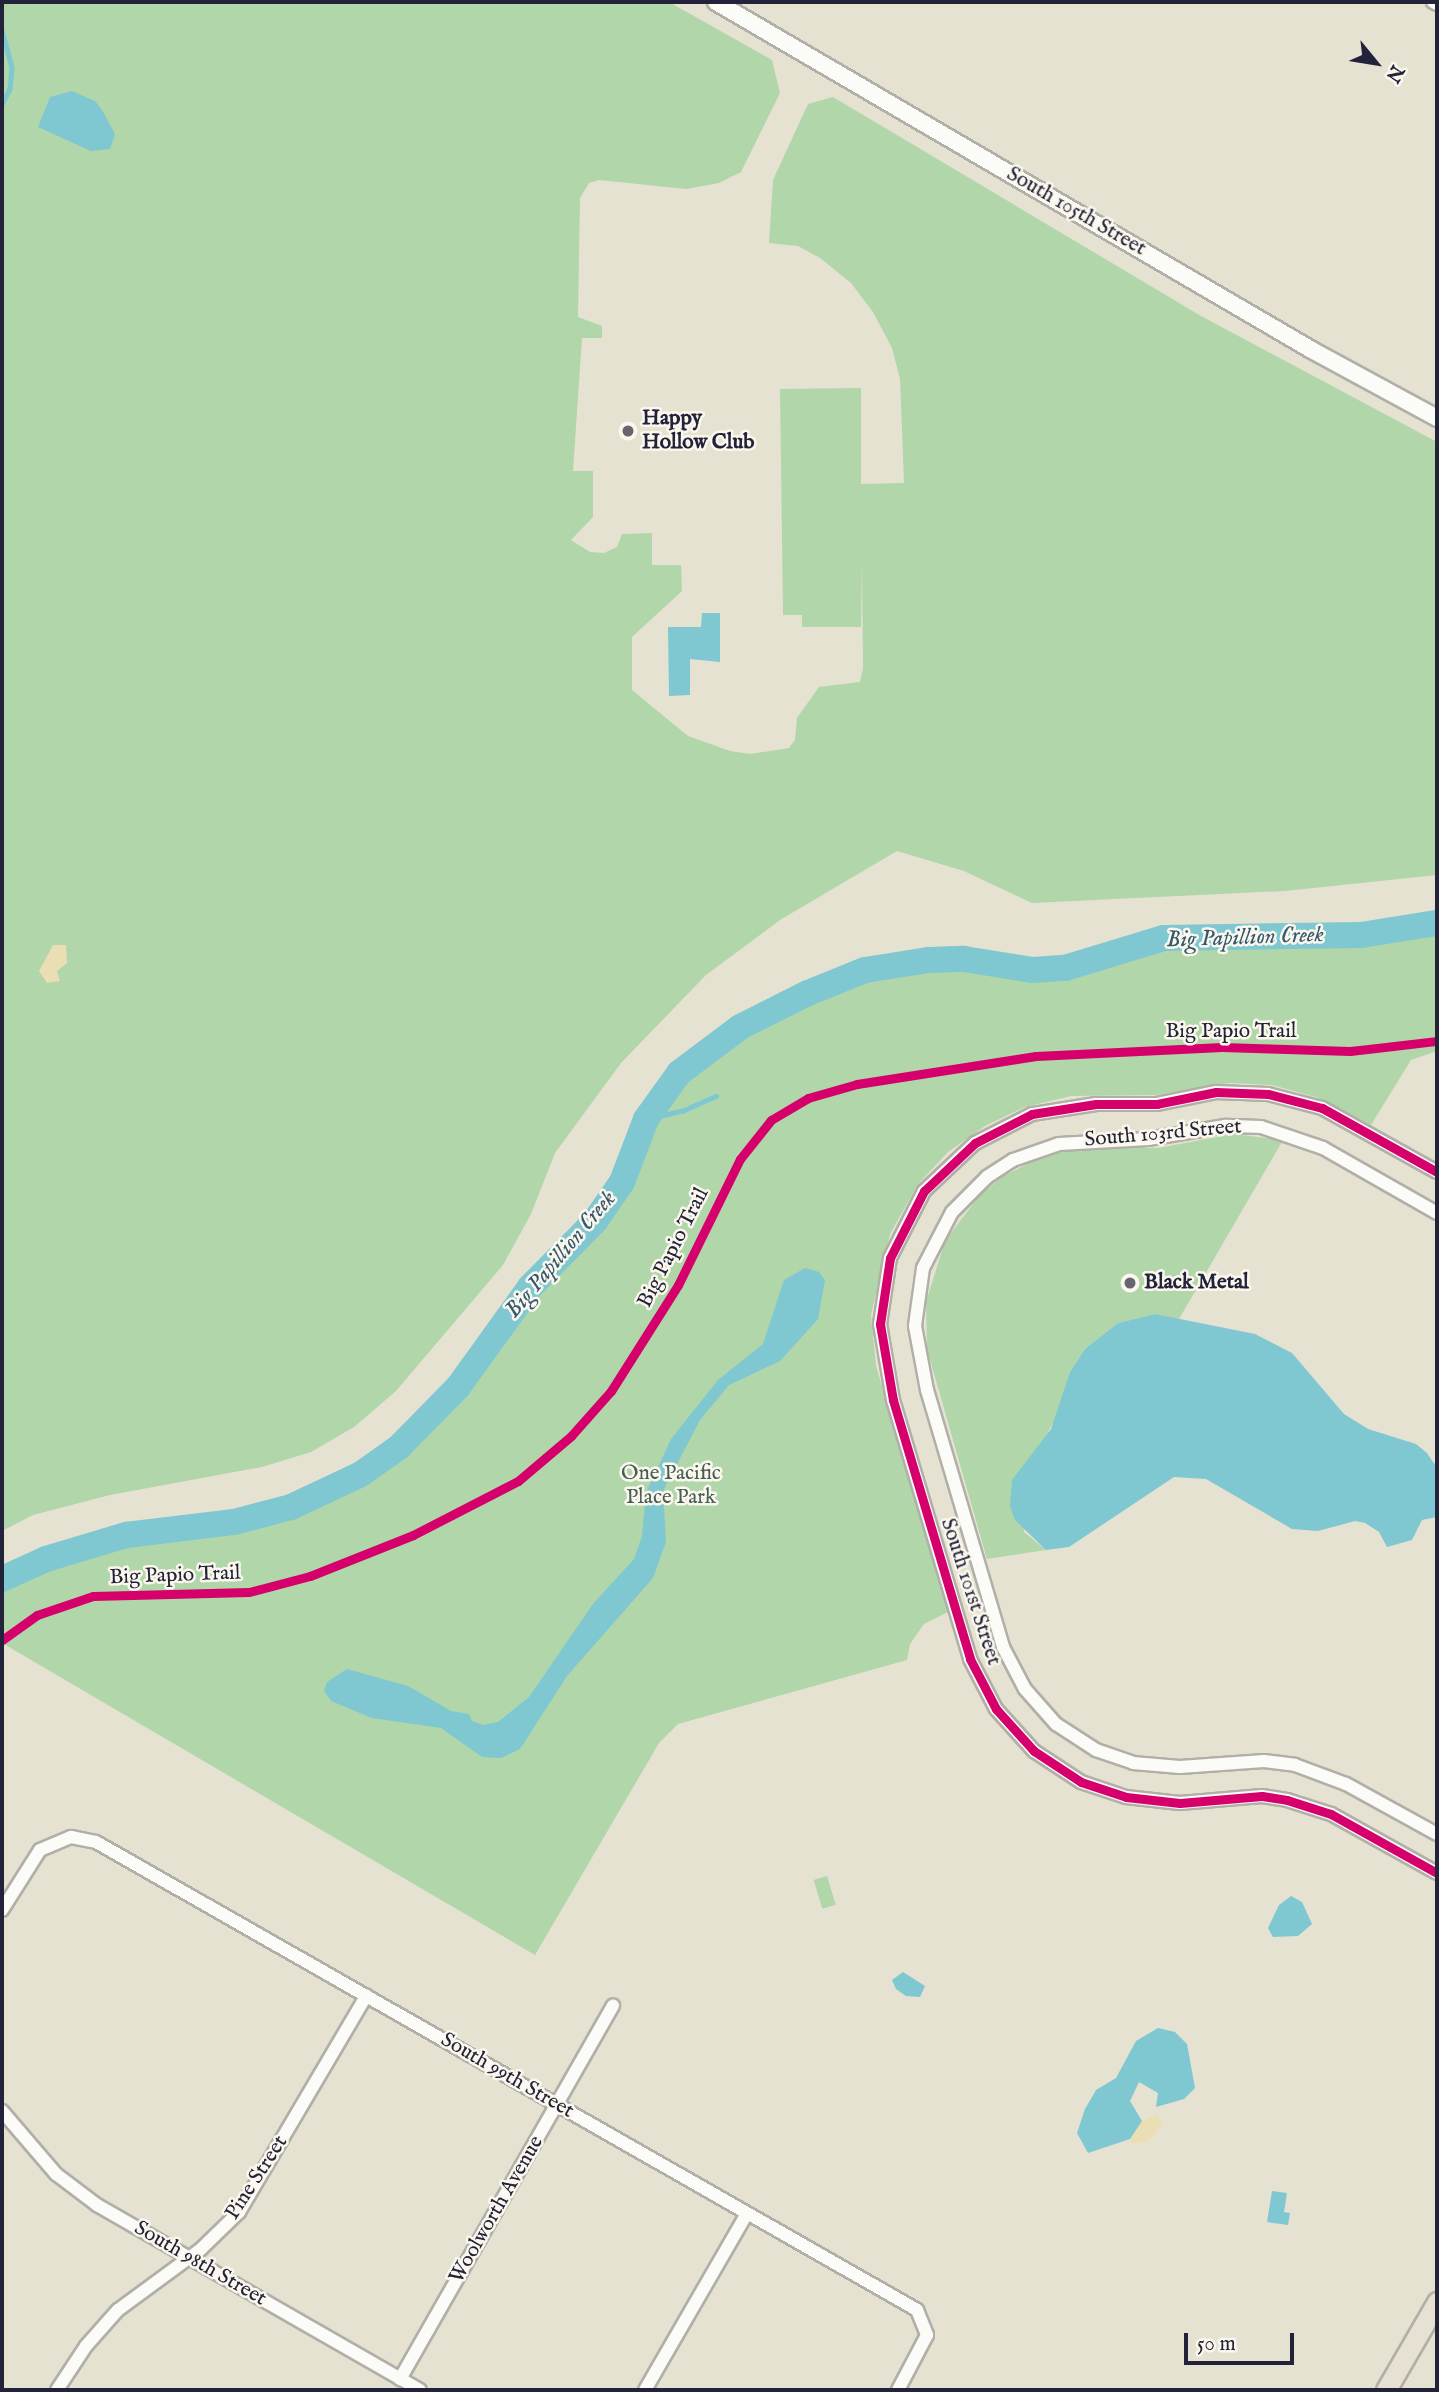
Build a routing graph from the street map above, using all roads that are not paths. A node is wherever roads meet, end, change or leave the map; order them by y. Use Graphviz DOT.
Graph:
graph roads {
  1 [pos="718,2"];
  2 [pos="1433,2"];
  3 [pos="1437,4"];
  4 [pos="1437,418"];
  5 [pos="1437,1172"];
  6 [pos="911,1212"];
  7 [pos="1437,1213"];
  8 [pos="941,1228"];
  9 [pos="1437,1834"];
  10 [pos="1437,1873"];
  11 [pos="2,1910"];
  12 [pos="366,1996"];
  13 [pos="613,2005"];
  14 [pos="557,2105"];
  15 [pos="2,2112"];
  16 [pos="747,2213"];
  17 [pos="188,2258"];
  18 [pos="1437,2302"];
  19 [pos="400,2379"];
  20 [pos="57,2390"];
  21 [pos="420,2390"];
  22 [pos="645,2390"];
  23 [pos="898,2390"];
  24 [pos="1386,2390"];
  1 -- 4 [label="street, South 105th Street"];
  2 -- 3 [label="street"];
  5 -- 6 [label="street, South 103rd Street"];
  6 -- 10 [label="street, South 101st Street"];
  7 -- 8 [label="street, South 103rd Street"];
  8 -- 9 [label="street, South 101st Street"];
  11 -- 12 [label="street, South 99th Street"];
  12 -- 14 [label="street, South 99th Street"];
  12 -- 17 [label="street, Pine Street"];
  13 -- 14 [label="street, Woolworth Avenue"];
  14 -- 16 [label="street, South 99th Street"];
  14 -- 19 [label="street, Woolworth Avenue"];
  15 -- 17 [label="street, South 98th Street"];
  16 -- 22 [label="street"];
  16 -- 23 [label="street, South 99th Street"];
  17 -- 19 [label="street, South 98th Street"];
  17 -- 20 [label="street, Pine Street"];
  18 -- 24 [label="main road"];
  19 -- 21 [label="street, South 98th Street"];
}
